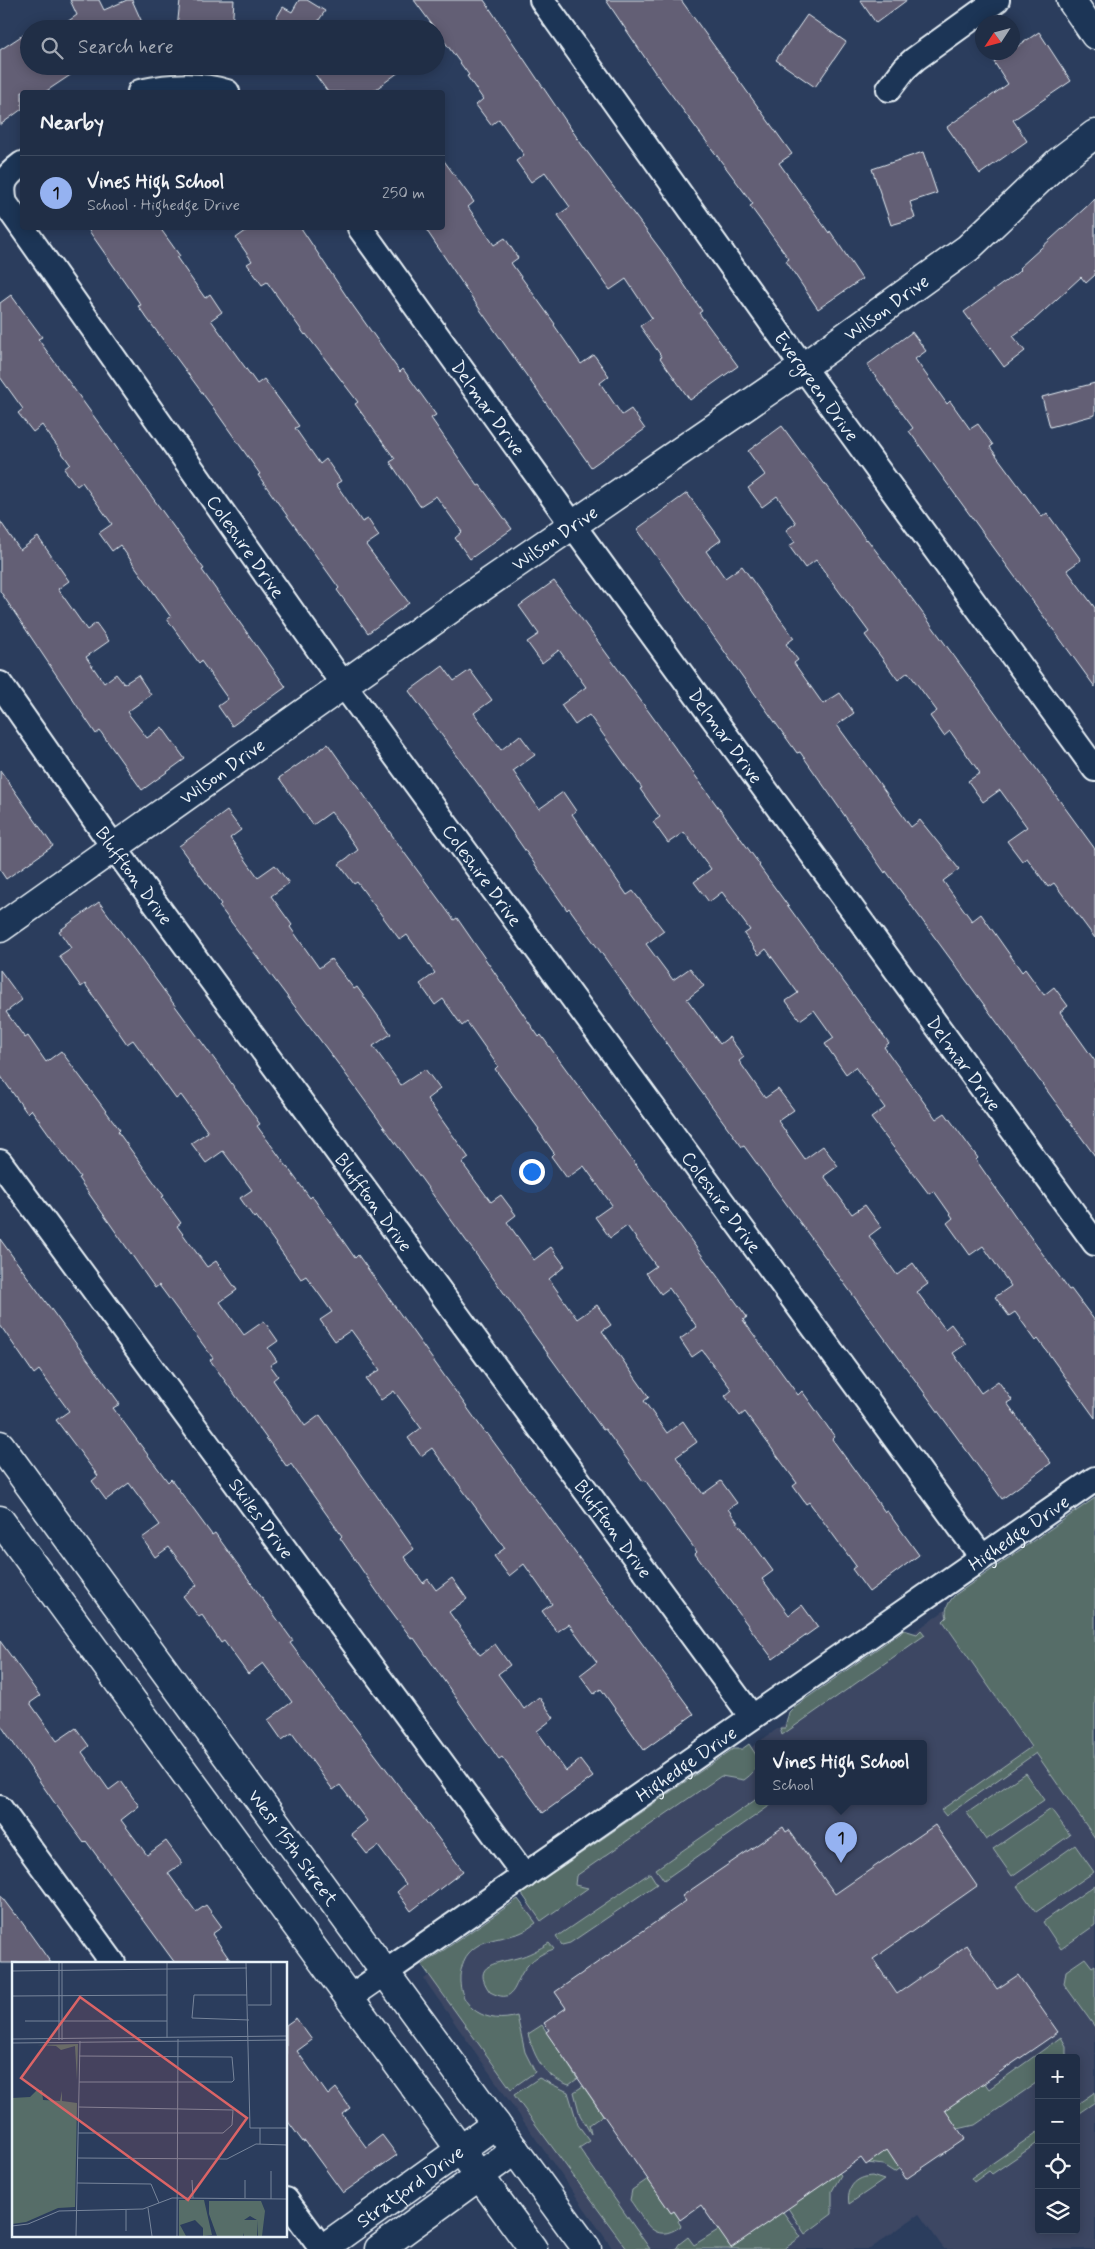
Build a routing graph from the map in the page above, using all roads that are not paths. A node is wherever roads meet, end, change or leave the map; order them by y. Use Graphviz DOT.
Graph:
graph roads {
  1 [pos="542,0"];
  2 [pos="996,0"];
  3 [pos="1071,0"];
  4 [pos="1095,35"];
  5 [pos="889,89"];
  6 [pos="152,90"];
  7 [pos="219,90"];
  8 [pos="1095,134"];
  9 [pos="20,166"];
  10 [pos="1,185"];
  11 [pos="20,224"];
  12 [pos="24,230"];
  13 [pos="361,230"];
  14 [pos="803,367"];
  15 [pos="572,524"];
  16 [pos="0,684"];
  17 [pos="343,684"];
  18 [pos="1095,769"];
  19 [pos="113,846"];
  20 [pos="0,928"];
  21 [pos="0,1162"];
  22 [pos="1095,1243"];
  23 [pos="0,1445"];
  24 [pos="1095,1479"];
  25 [pos="0,1520"];
  26 [pos="982,1557"];
  27 [pos="752,1718"];
  28 [pos="0,1808"];
  29 [pos="524,1876"];
  30 [pos="112,1962"];
  31 [pos="386,1972"];
  32 [pos="350,1997"];
  33 [pos="496,2124"];
  34 [pos="461,2149"];
  35 [pos="515,2150"];
  36 [pos="480,2176"];
  37 [pos="288,2203"];
  38 [pos="322,2249"];
  39 [pos="379,2249"];
  40 [pos="533,2249"];
  41 [pos="587,2249"];
  1 -- 14 [label="street, Evergreen Drive"];
  2 -- 5 [label="street"];
  3 -- 4 [label="main road"];
  6 -- 7 [label="street"];
  8 -- 14 [label="main road, Wilson Drive"];
  9 -- 10 [label="street"];
  10 -- 11 [label="street, Coleshire Drive"];
  12 -- 17 [label="street, Coleshire Drive"];
  13 -- 15 [label="street, Delmar Drive"];
  14 -- 15 [label="main road, Wilson Drive"];
  14 -- 18 [label="street, Evergreen Drive"];
  15 -- 17 [label="main road, Wilson Drive"];
  15 -- 22 [label="street, Delmar Drive"];
  16 -- 19 [label="street, Bluffton Drive"];
  17 -- 19 [label="main road, Wilson Drive"];
  17 -- 26 [label="street, Coleshire Drive"];
  19 -- 20 [label="main road, Wilson Drive"];
  19 -- 27 [label="street, Bluffton Drive"];
  21 -- 29 [label="street, Skiles Drive"];
  23 -- 31 [label="main road, West 15th Street"];
  24 -- 26 [label="street, Highedge Drive"];
  25 -- 32 [label="main road"];
  26 -- 27 [label="street, Highedge Drive"];
  27 -- 29 [label="street, Highedge Drive"];
  28 -- 30 [label="street"];
  29 -- 31 [label="street, Highedge Drive"];
  31 -- 32 [label="street, Highedge Drive"];
  31 -- 33 [label="main road, West 15th Street"];
  32 -- 34 [label="main road"];
  33 -- 34 [label="main road, Stratford Drive"];
  33 -- 35 [label="main road, West 15th Street"];
  34 -- 36 [label="main road"];
  34 -- 38 [label="main road, Stratford Drive"];
  35 -- 36 [label="main road, Stratford Drive"];
  35 -- 41 [label="main road, West 15th Street"];
  36 -- 39 [label="main road, Stratford Drive"];
  36 -- 40 [label="main road"];
  37 -- 38 [label="street"];
}
